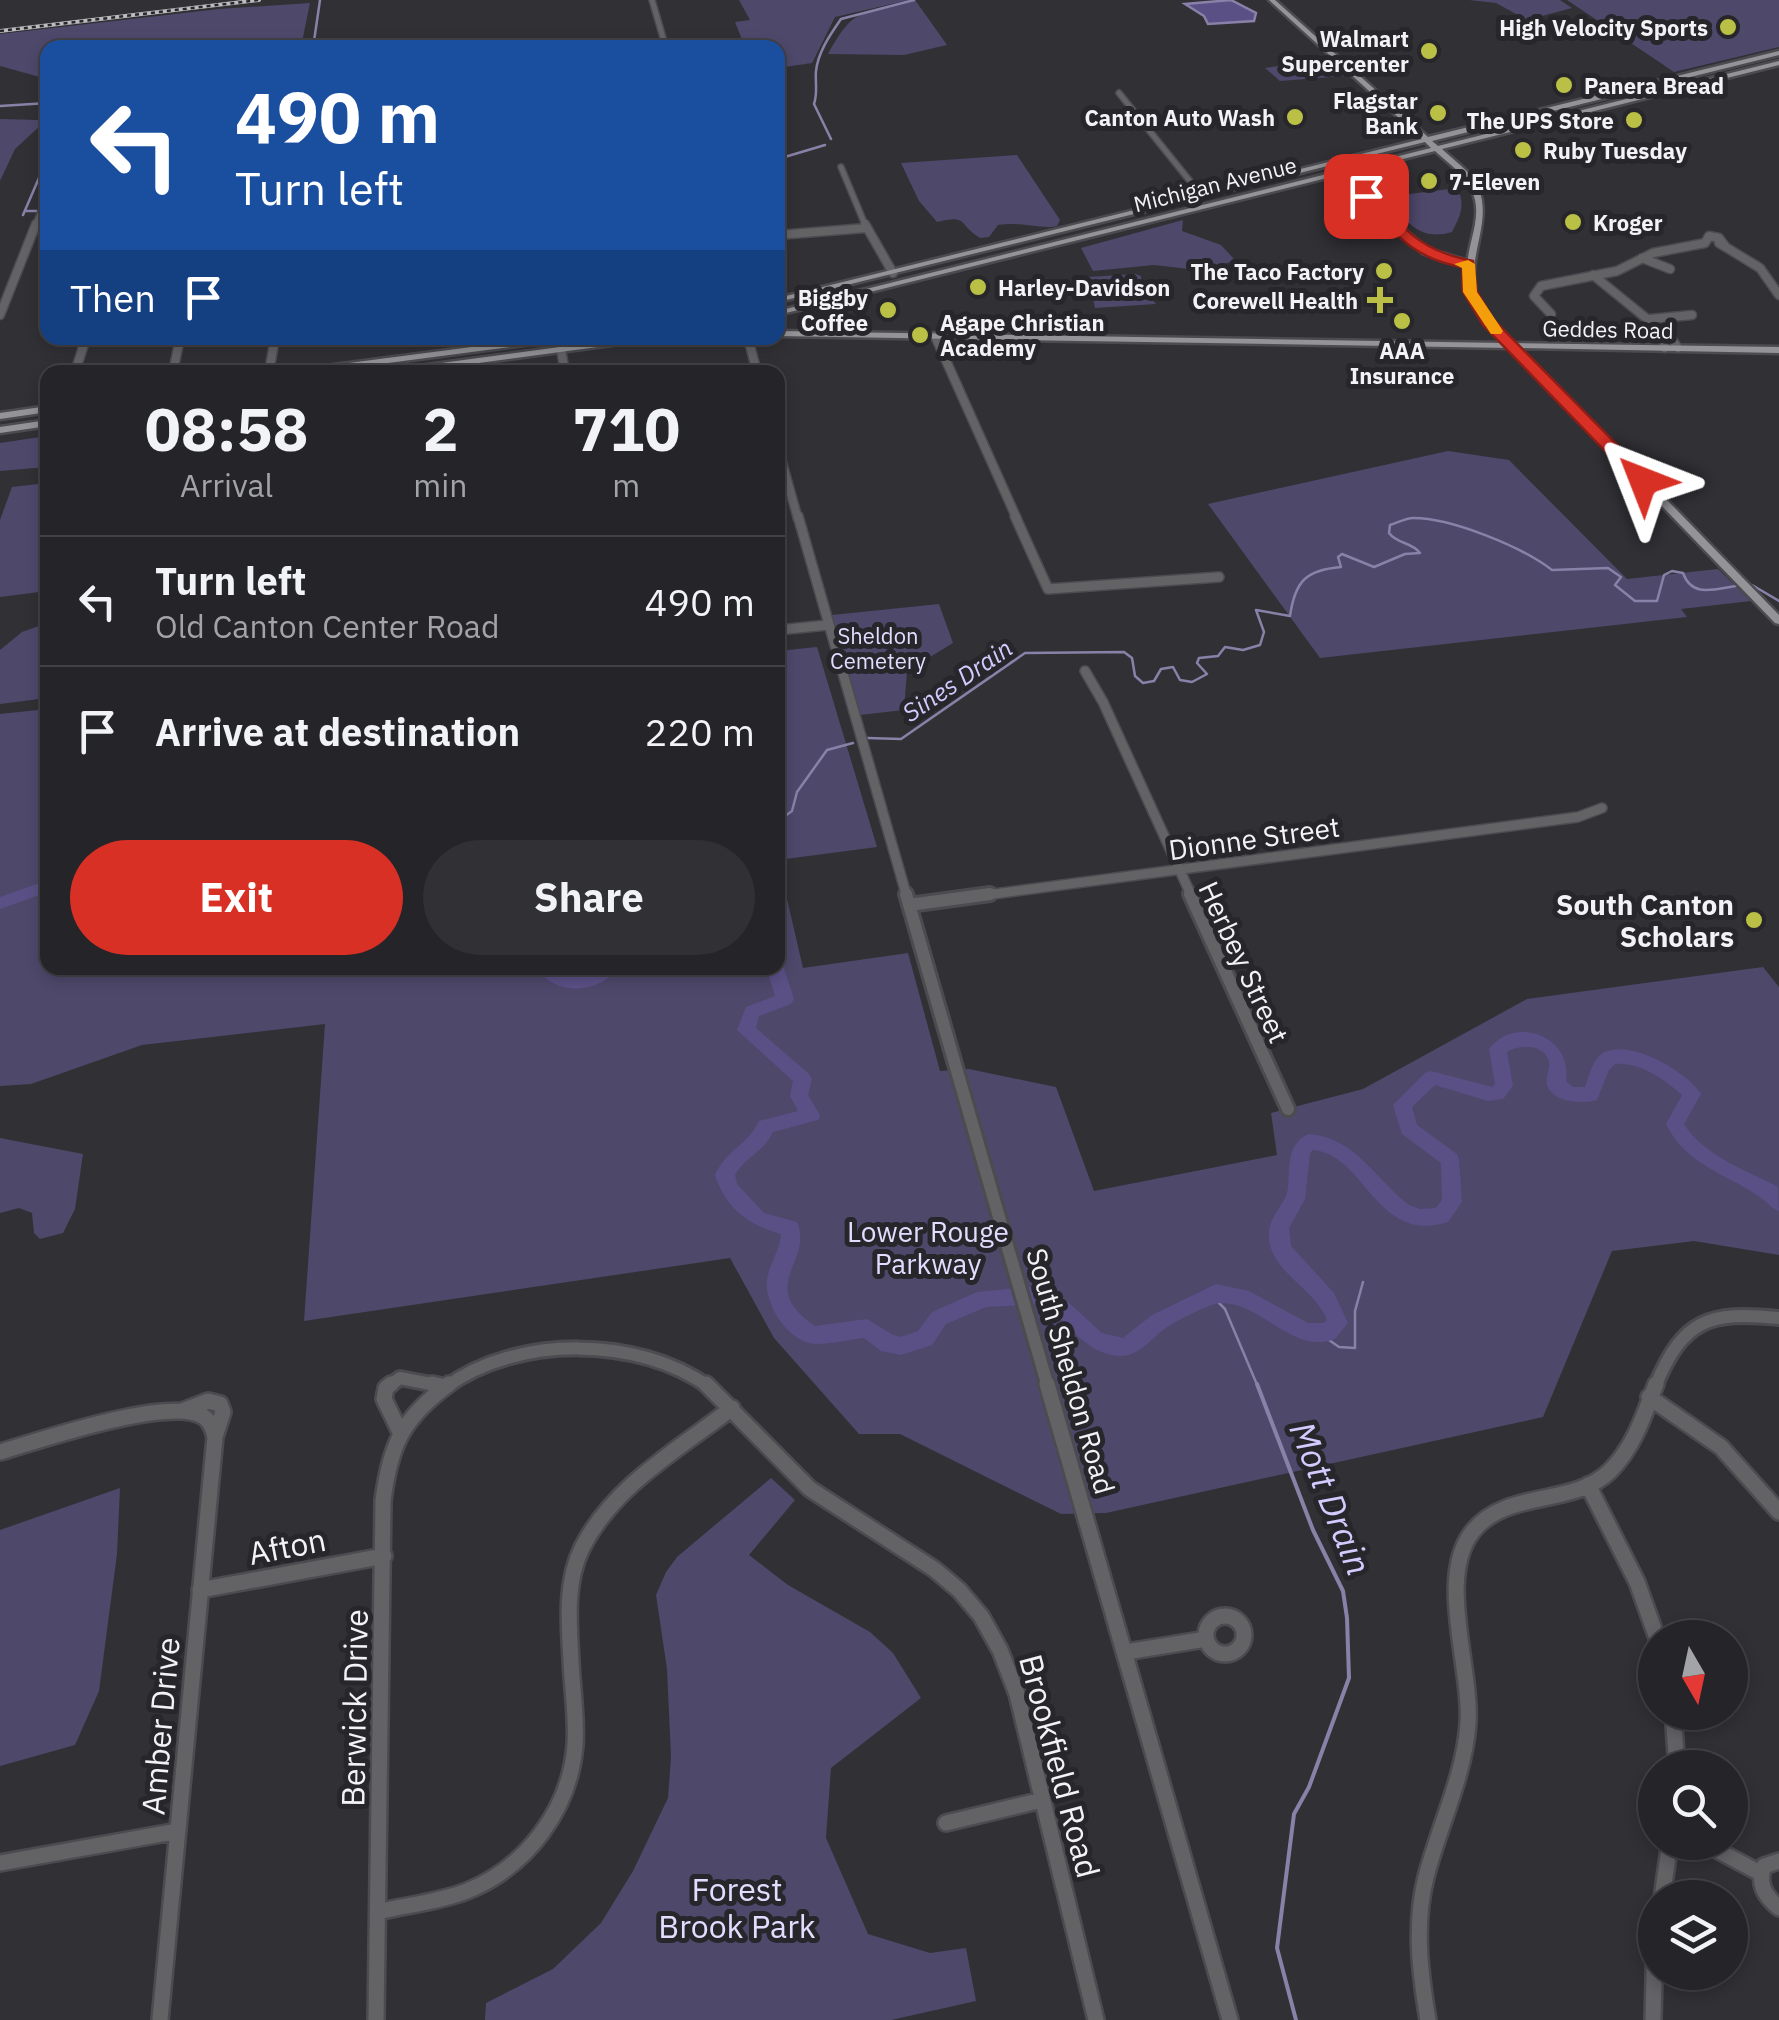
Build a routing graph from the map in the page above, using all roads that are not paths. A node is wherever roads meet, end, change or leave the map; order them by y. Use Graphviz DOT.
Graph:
graph roads {
  1 [pos="652,0"];
  2 [pos="1272,0"];
  3 [pos="664,40"];
  4 [pos="1779,54"];
  5 [pos="1779,63"];
  6 [pos="1119,93"];
  7 [pos="1575,108"];
  8 [pos="1528,114"];
  9 [pos="1540,122"];
  10 [pos="1428,139"];
  11 [pos="1438,148"];
  12 [pos="842,167"];
  13 [pos="1340,173"];
  14 [pos="1276,177"];
  15 [pos="1286,186"];
  16 [pos="1202,196"];
  17 [pos="1211,206"];
  18 [pos="40,213"];
  19 [pos="866,228"];
  20 [pos="785,234"];
  21 [pos="1642,258"];
  22 [pos="934,263"];
  23 [pos="1468,264"];
  24 [pos="1670,269"];
  25 [pos="892,273"];
  26 [pos="937,275"];
  27 [pos="1593,276"];
  28 [pos="874,277"];
  29 [pos="1776,282"];
  30 [pos="878,289"];
  31 [pos="1779,295"];
  32 [pos="785,298"];
  33 [pos="785,311"];
  34 [pos="0,314"];
  35 [pos="1551,314"];
  36 [pos="1692,314"];
  37 [pos="1650,319"];
  38 [pos="1657,327"];
  39 [pos="785,334"];
  40 [pos="935,336"];
  41 [pos="497,345"];
  42 [pos="525,345"];
  43 [pos="558,345"];
  44 [pos="590,345"];
  45 [pos="1509,345"];
  46 [pos="1666,348"];
  47 [pos="1678,348"];
  48 [pos="560,349"];
  49 [pos="1779,350"];
  50 [pos="521,355"];
  51 [pos="353,365"];
  52 [pos="448,365"];
  53 [pos="563,365"];
  54 [pos="40,410"];
  55 [pos="0,416"];
  56 [pos="40,424"];
  57 [pos="0,430"];
  58 [pos="785,473"];
  59 [pos="1219,577"];
  60 [pos="1779,620"];
  61 [pos="828,625"];
  62 [pos="785,629"];
  63 [pos="1085,671"];
  64 [pos="1602,808"];
  65 [pos="1178,871"];
  66 [pos="910,906"];
  67 [pos="1288,1109"];
  68 [pos="1779,1318"];
  69 [pos="441,1386"];
  70 [pos="1649,1397"];
  71 [pos="732,1408"];
  72 [pos="181,1411"];
  73 [pos="400,1432"];
  74 [pos="215,1437"];
  75 [pos="0,1452"];
  76 [pos="1588,1485"];
  77 [pos="1779,1512"];
  78 [pos="384,1556"];
  79 [pos="200,1590"];
  80 [pos="1650,1620"];
  81 [pos="1206,1639"];
  82 [pos="1126,1652"];
  83 [pos="1042,1800"];
  84 [pos="946,1823"];
  85 [pos="178,1831"];
  86 [pos="1736,1860"];
  87 [pos="1779,1862"];
  88 [pos="0,1863"];
  89 [pos="1760,1873"];
  90 [pos="1779,1908"];
  91 [pos="378,1912"];
  92 [pos="1653,1990"];
  93 [pos="160,2020"];
  94 [pos="376,2020"];
  95 [pos="1096,2020"];
  96 [pos="1230,2020"];
  97 [pos="1428,2020"];
  98 [pos="1652,2020"];
  1 -- 3 [label="street"];
  2 -- 10 [label="main road"];
  4 -- 7 [label="main road, Michigan Avenue"];
  5 -- 7 [label="main road, Michigan Avenue"];
  6 -- 16 [label="street"];
  7 -- 8 [label="main road, Michigan Avenue"];
  7 -- 9 [label="main road, Michigan Avenue"];
  8 -- 9 [label="main road"];
  8 -- 10 [label="main road, Michigan Avenue"];
  9 -- 11 [label="main road, Michigan Avenue"];
  10 -- 11 [label="main road"];
  10 -- 14 [label="main road, Michigan Avenue"];
  11 -- 13 [label="main road, Michigan Avenue"];
  11 -- 23 [label="main road"];
  12 -- 19 [label="street"];
  13 -- 15 [label="main road, Michigan Avenue"];
  13 -- 23 [label="street"];
  14 -- 15 [label="main road"];
  14 -- 16 [label="main road, Michigan Avenue"];
  15 -- 17 [label="main road, Michigan Avenue"];
  16 -- 17 [label="main road"];
  16 -- 22 [label="main road, Michigan Avenue"];
  17 -- 26 [label="main road, Michigan Avenue"];
  18 -- 34 [label="street"];
  19 -- 20 [label="street"];
  19 -- 25 [label="street"];
  21 -- 24 [label="street"];
  21 -- 27 [label="street"];
  21 -- 29 [label="street"];
  22 -- 25 [label="main road, Michigan Avenue"];
  22 -- 26 [label="main road"];
  23 -- 45 [label="main road"];
  25 -- 28 [label="main road, Michigan Avenue"];
  26 -- 30 [label="main road, Michigan Avenue"];
  27 -- 35 [label="street"];
  27 -- 37 [label="street"];
  28 -- 30 [label="main road"];
  28 -- 32 [label="main road, Michigan Avenue"];
  29 -- 31 [label="street"];
  30 -- 33 [label="main road, Michigan Avenue"];
  36 -- 37 [label="street"];
  37 -- 38 [label="street"];
  38 -- 46 [label="street"];
  38 -- 47 [label="street"];
  39 -- 40 [label="main road, Geddes Road"];
  40 -- 45 [label="main road, Geddes Road"];
  40 -- 59 [label="street"];
  41 -- 51 [label="main road"];
  42 -- 50 [label="main road"];
  43 -- 48 [label="main road"];
  44 -- 48 [label="main road"];
  45 -- 46 [label="main road, Geddes Road"];
  45 -- 60 [label="main road"];
  46 -- 47 [label="main road, Geddes Road"];
  47 -- 49 [label="main road, Geddes Road"];
  48 -- 50 [label="main road"];
  48 -- 53 [label="street"];
  50 -- 52 [label="main road"];
  54 -- 55 [label="main road"];
  56 -- 57 [label="main road"];
  58 -- 61 [label="street, South Sheldon Road"];
  61 -- 62 [label="street"];
  61 -- 66 [label="street, South Sheldon Road"];
  63 -- 65 [label="street, Herbey Street"];
  64 -- 65 [label="street, Dionne Street"];
  65 -- 66 [label="street, Dionne Street"];
  65 -- 67 [label="street, Herbey Street"];
  66 -- 82 [label="street, South Sheldon Road"];
  68 -- 70 [label="street"];
  69 -- 71 [label="street, Brookfield Road"];
  69 -- 73 [label="street, Berwick Drive"];
  69 -- 73 [label="street"];
  70 -- 76 [label="street"];
  70 -- 77 [label="street"];
  71 -- 83 [label="street, Brookfield Road"];
  71 -- 91 [label="street"];
  72 -- 74 [label="street"];
  72 -- 74 [label="street, Amber Drive"];
  72 -- 75 [label="street"];
  73 -- 78 [label="street, Berwick Drive"];
  74 -- 79 [label="street, Amber Drive"];
  76 -- 80 [label="street"];
  76 -- 97 [label="street"];
  78 -- 79 [label="street, Afton"];
  78 -- 91 [label="street, Berwick Drive"];
  79 -- 85 [label="street, Amber Drive"];
  81 -- 82 [label="street"];
  82 -- 96 [label="street, South Sheldon Road"];
  83 -- 84 [label="street"];
  83 -- 95 [label="street, Brookfield Road"];
  85 -- 88 [label="street"];
  85 -- 93 [label="street, Amber Drive"];
  86 -- 89 [label="street"];
  87 -- 89 [label="street"];
  89 -- 90 [label="street"];
  91 -- 94 [label="street, Berwick Drive"];
  92 -- 98 [label="street"];
}
